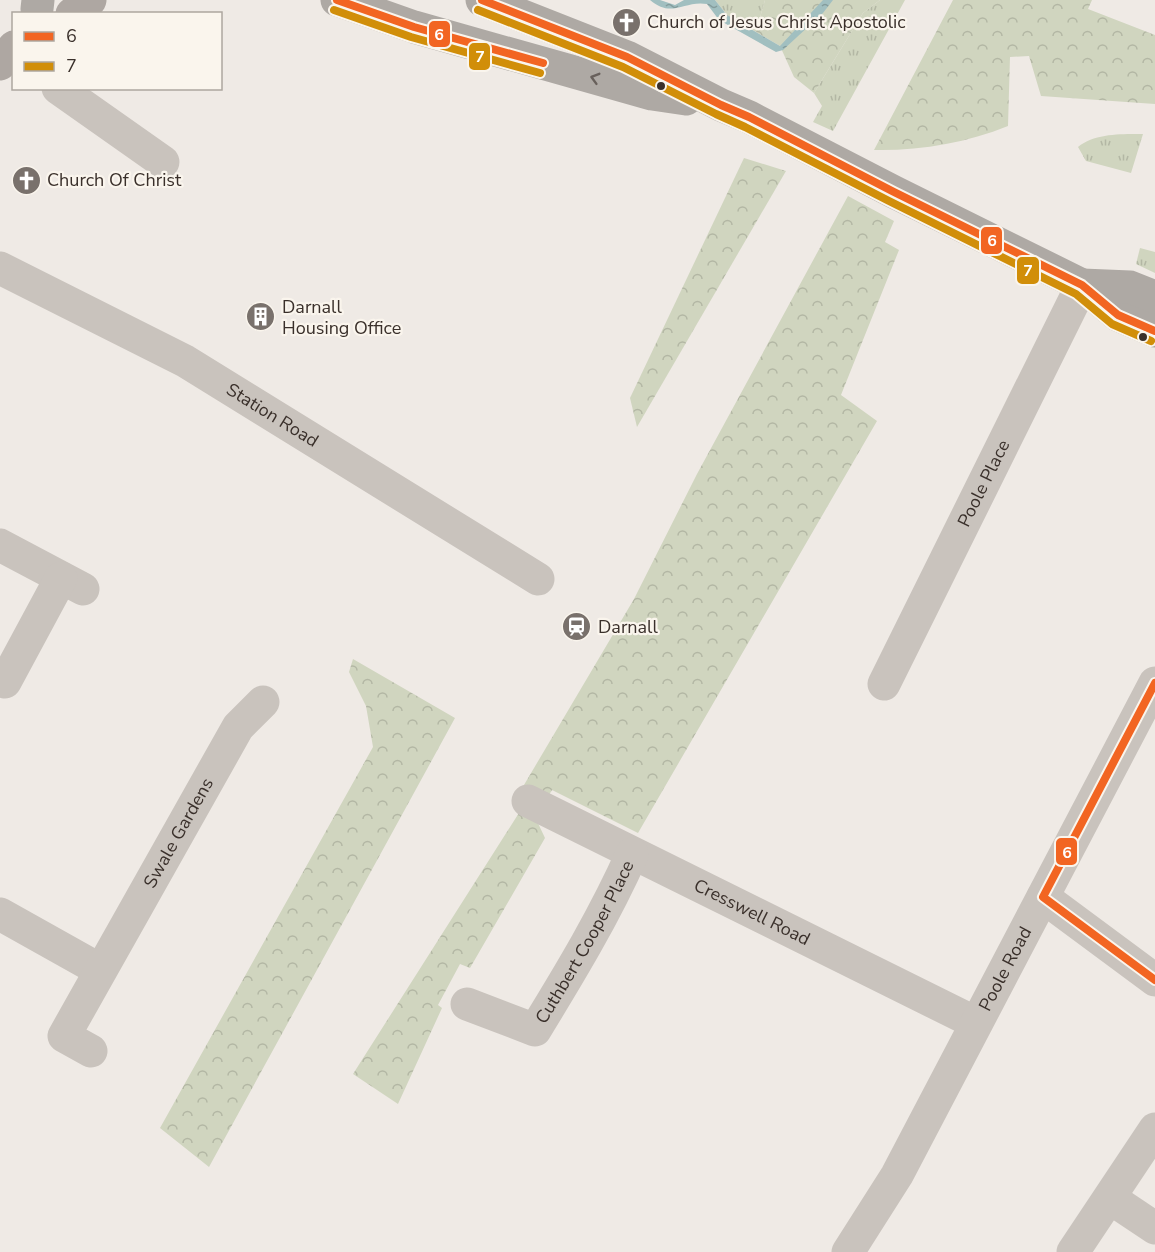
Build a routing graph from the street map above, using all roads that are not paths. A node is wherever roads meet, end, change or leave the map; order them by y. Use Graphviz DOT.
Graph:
graph roads {
  1 [pos="90,0"];
  2 [pos="337,0"];
  3 [pos="482,0"];
  4 [pos="75,12"];
  5 [pos="61,90"];
  6 [pos="721,105"];
  7 [pos="163,162"];
  8 [pos="0,268"];
  9 [pos="1083,285"];
  10 [pos="1155,297"];
  11 [pos="1155,331"];
  12 [pos="0,545"];
  13 [pos="538,579"];
  14 [pos="5,682"];
  15 [pos="1155,683"];
  16 [pos="884,684"];
  17 [pos="263,702"];
  18 [pos="1144,734"];
  19 [pos="528,801"];
  20 [pos="632,854"];
  21 [pos="1043,897"];
  22 [pos="0,914"];
  23 [pos="100,970"];
  24 [pos="1155,980"];
  25 [pos="467,1004"];
  26 [pos="976,1023"];
  27 [pos="91,1051"];
  28 [pos="1155,1130"];
  29 [pos="1110,1198"];
  30 [pos="1155,1228"];
  31 [pos="848,1252"];
  32 [pos="1073,1252"];
  1 -- 4 [label="main road"];
  6 -- 2 [label="highway, one-way"];
  3 -- 6 [label="highway"];
  5 -- 7 [label="street"];
  6 -- 9 [label="highway"];
  8 -- 13 [label="street, Station Road"];
  9 -- 10 [label="highway"];
  9 -- 11 [label="highway"];
  9 -- 16 [label="street, Poole Place"];
  12 -- 14 [label="street"];
  15 -- 18 [label="street, Poole Road"];
  17 -- 23 [label="street, Swale Gardens"];
  18 -- 21 [label="street, Poole Road"];
  19 -- 20 [label="street, Cresswell Road"];
  20 -- 25 [label="street, Cuthbert Cooper Place"];
  20 -- 26 [label="street, Cresswell Road"];
  21 -- 24 [label="street"];
  21 -- 26 [label="street, Poole Road"];
  22 -- 23 [label="street"];
  23 -- 27 [label="street, Swale Gardens"];
  26 -- 31 [label="street, Poole Road"];
  28 -- 29 [label="street"];
  29 -- 30 [label="street"];
  29 -- 32 [label="street"];
}
